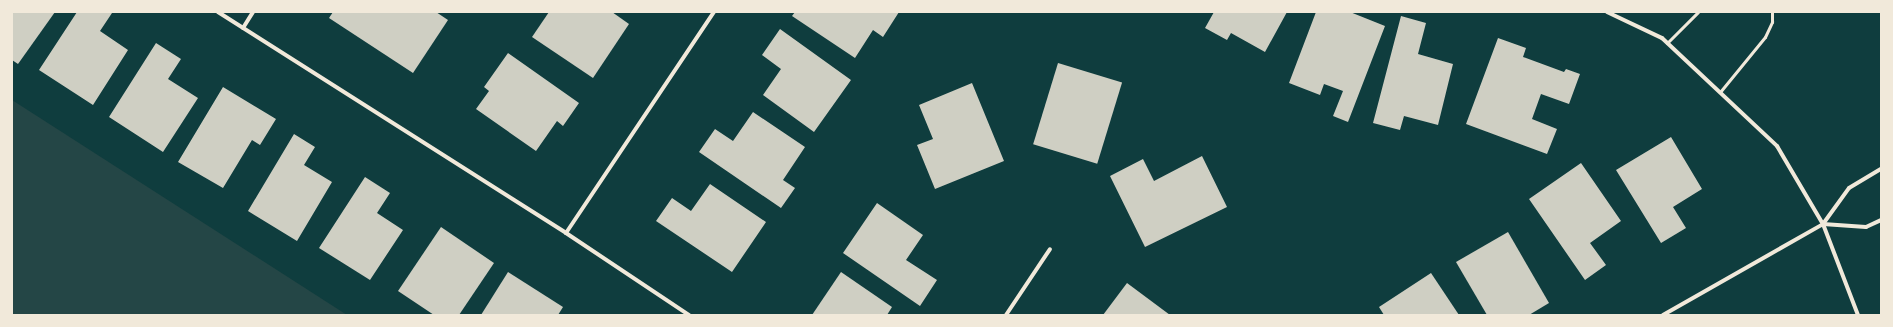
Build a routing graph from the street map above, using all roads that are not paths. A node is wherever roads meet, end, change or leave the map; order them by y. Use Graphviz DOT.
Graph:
graph roads {
  1 [pos="218,12"];
  2 [pos="254,12"];
  3 [pos="714,12"];
  4 [pos="1607,12"];
  5 [pos="1698,12"];
  6 [pos="1772,12"];
  7 [pos="243,28"];
  8 [pos="1667,42"];
  9 [pos="1720,92"];
  10 [pos="1881,169"];
  11 [pos="1881,220"];
  12 [pos="1823,224"];
  13 [pos="566,233"];
  14 [pos="1050,249"];
  15 [pos="689,315"];
  16 [pos="1006,315"];
  17 [pos="1663,315"];
  18 [pos="1858,315"];
  1 -- 7 [label="street"];
  2 -- 7 [label="street"];
  3 -- 13 [label="street"];
  4 -- 8 [label="street"];
  5 -- 8 [label="lane"];
  6 -- 9 [label="lane"];
  7 -- 13 [label="street"];
  8 -- 9 [label="street"];
  9 -- 12 [label="street"];
  10 -- 12 [label="street"];
  11 -- 12 [label="street"];
  12 -- 17 [label="street"];
  12 -- 18 [label="street"];
  13 -- 15 [label="street"];
  14 -- 16 [label="street"];
}
